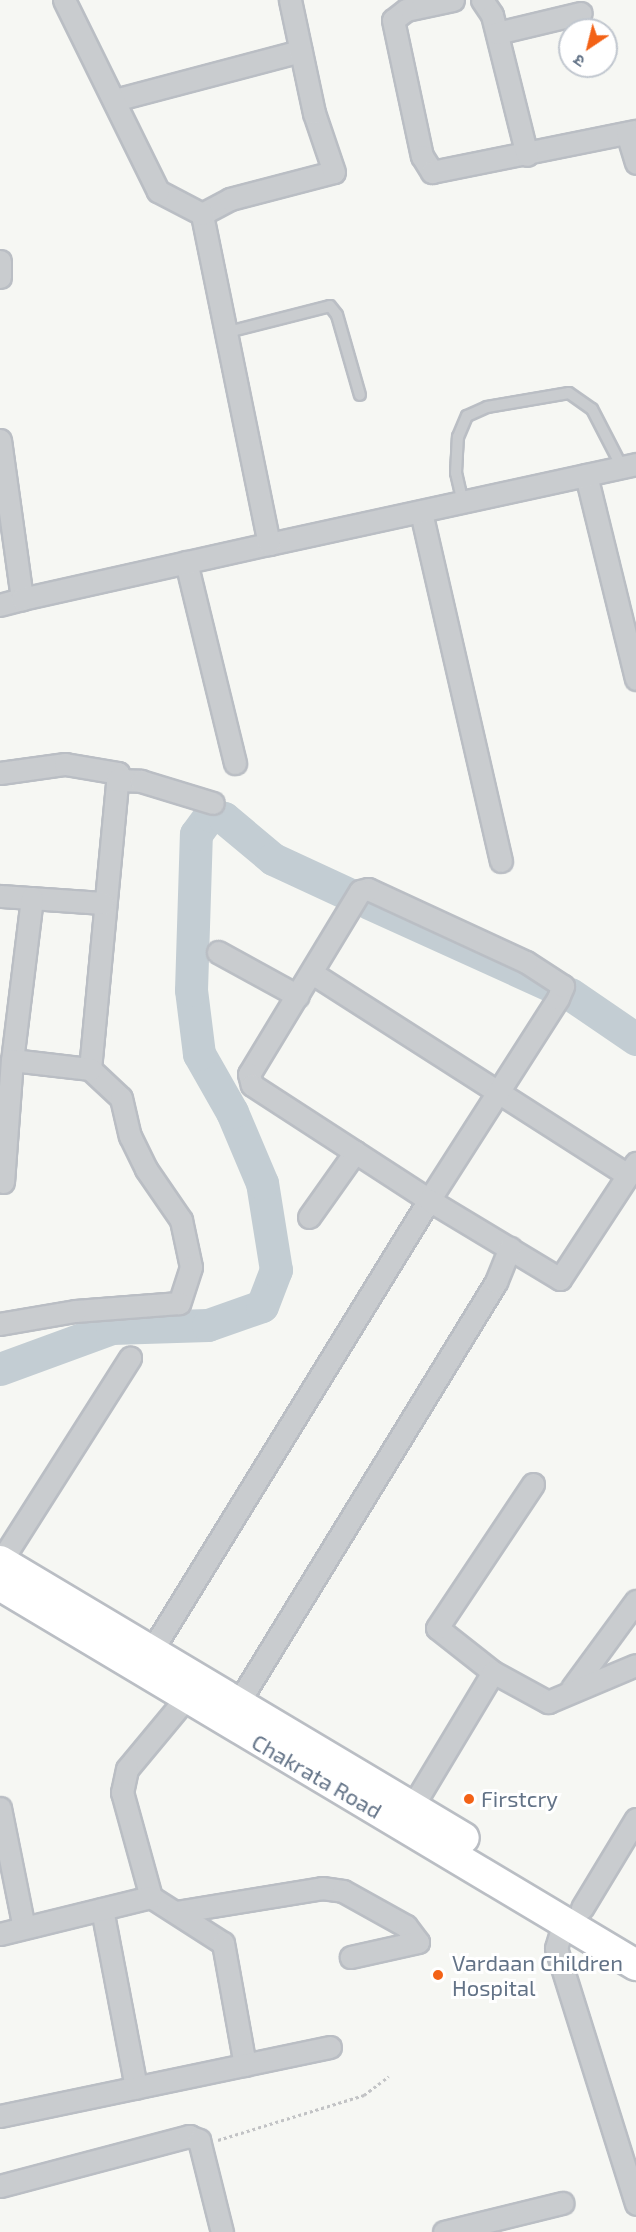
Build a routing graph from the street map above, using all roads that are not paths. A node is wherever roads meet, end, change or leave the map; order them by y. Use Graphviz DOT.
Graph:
graph roads {
  1 [pos="64,0"];
  2 [pos="290,0"];
  3 [pos="453,0"];
  4 [pos="482,0"];
  5 [pos="581,13"];
  6 [pos="497,33"];
  7 [pos="301,51"];
  8 [pos="116,100"];
  9 [pos="632,132"];
  10 [pos="527,155"];
  11 [pos="636,163"];
  12 [pos="202,214"];
  13 [pos="0,261"];
  14 [pos="0,277"];
  15 [pos="224,333"];
  16 [pos="360,395"];
  17 [pos="0,440"];
  18 [pos="629,465"];
  19 [pos="586,475"];
  20 [pos="5,497"];
  21 [pos="463,502"];
  22 [pos="421,512"];
  23 [pos="269,544"];
  24 [pos="186,562"];
  25 [pos="22,599"];
  26 [pos="0,605"];
  27 [pos="636,679"];
  28 [pos="235,763"];
  29 [pos="0,773"];
  30 [pos="117,780"];
  31 [pos="213,803"];
  32 [pos="501,861"];
  33 [pos="0,896"];
  34 [pos="32,898"];
  35 [pos="103,903"];
  36 [pos="218,952"];
  37 [pos="312,973"];
  38 [pos="298,996"];
  39 [pos="12,1060"];
  40 [pos="90,1069"];
  41 [pos="498,1092"];
  42 [pos="355,1152"];
  43 [pos="632,1169"];
  44 [pos="3,1182"];
  45 [pos="429,1200"];
  46 [pos="309,1217"];
  47 [pos="510,1248"];
  48 [pos="0,1324"];
  49 [pos="130,1358"];
  50 [pos="533,1484"];
  51 [pos="0,1561"];
  52 [pos="0,1585"];
  53 [pos="636,1601"];
  54 [pos="146,1660"];
  55 [pos="636,1665"];
  56 [pos="494,1672"];
  57 [pos="570,1691"];
  58 [pos="186,1698"];
  59 [pos="238,1703"];
  60 [pos="412,1807"];
  61 [pos="0,1808"];
  62 [pos="636,1820"];
  63 [pos="151,1897"];
  64 [pos="102,1909"];
  65 [pos="176,1912"];
  66 [pos="573,1915"];
  67 [pos="24,1928"];
  68 [pos="0,1934"];
  69 [pos="636,1940"];
  70 [pos="351,1957"];
  71 [pos="636,1965"];
  72 [pos="330,2047"];
  73 [pos="245,2065"];
  74 [pos="136,2088"];
  75 [pos="0,2116"];
  76 [pos="0,2186"];
  77 [pos="562,2204"];
  78 [pos="636,2204"];
  79 [pos="222,2232"];
  80 [pos="444,2232"];
  1 -- 8 [label="street"];
  2 -- 7 [label="street"];
  3 -- 10 [label="street"];
  4 -- 6 [label="street"];
  5 -- 6 [label="street"];
  6 -- 10 [label="street"];
  7 -- 8 [label="street"];
  7 -- 12 [label="street"];
  8 -- 12 [label="street"];
  9 -- 10 [label="street"];
  9 -- 11 [label="street"];
  12 -- 15 [label="street"];
  13 -- 14 [label="street"];
  15 -- 16 [label="lane"];
  15 -- 23 [label="street"];
  17 -- 20 [label="street"];
  18 -- 19 [label="street"];
  18 -- 21 [label="lane"];
  19 -- 21 [label="street"];
  19 -- 27 [label="street"];
  20 -- 25 [label="street"];
  21 -- 22 [label="street"];
  22 -- 23 [label="street"];
  22 -- 32 [label="street"];
  23 -- 24 [label="street"];
  24 -- 25 [label="street"];
  24 -- 28 [label="street"];
  25 -- 26 [label="street"];
  29 -- 30 [label="street"];
  30 -- 31 [label="street"];
  30 -- 35 [label="street"];
  33 -- 34 [label="street"];
  34 -- 35 [label="street"];
  34 -- 39 [label="street"];
  35 -- 40 [label="street"];
  36 -- 38 [label="street"];
  37 -- 38 [label="street"];
  37 -- 41 [label="street"];
  37 -- 41 [label="street"];
  38 -- 42 [label="street"];
  39 -- 40 [label="street"];
  39 -- 44 [label="street"];
  40 -- 48 [label="street"];
  41 -- 43 [label="street"];
  41 -- 45 [label="street"];
  42 -- 45 [label="street"];
  42 -- 46 [label="street"];
  43 -- 47 [label="street"];
  45 -- 47 [label="street"];
  45 -- 54 [label="street"];
  47 -- 59 [label="street"];
  49 -- 51 [label="street"];
  50 -- 56 [label="street"];
  51 -- 54 [label="main road, Chakrata Road"];
  52 -- 54 [label="main road, Chakrata Road"];
  53 -- 57 [label="street"];
  54 -- 58 [label="main road, Chakrata Road"];
  54 -- 59 [label="main road, Chakrata Road"];
  55 -- 57 [label="street"];
  56 -- 57 [label="street"];
  56 -- 60 [label="street"];
  58 -- 63 [label="street"];
  58 -- 66 [label="main road, Chakrata Road"];
  59 -- 60 [label="main road, Chakrata Road"];
  60 -- 66 [label="main road, Chakrata Road"];
  61 -- 67 [label="street"];
  62 -- 66 [label="street"];
  63 -- 64 [label="street"];
  63 -- 65 [label="street"];
  64 -- 67 [label="street"];
  64 -- 74 [label="street"];
  65 -- 70 [label="street"];
  65 -- 73 [label="street"];
  66 -- 69 [label="main road, Chakrata Road"];
  66 -- 71 [label="main road, Chakrata Road"];
  66 -- 78 [label="street"];
  67 -- 68 [label="street"];
  72 -- 73 [label="street"];
  73 -- 74 [label="street"];
  74 -- 75 [label="street"];
  76 -- 79 [label="street"];
  77 -- 80 [label="street"];
}
